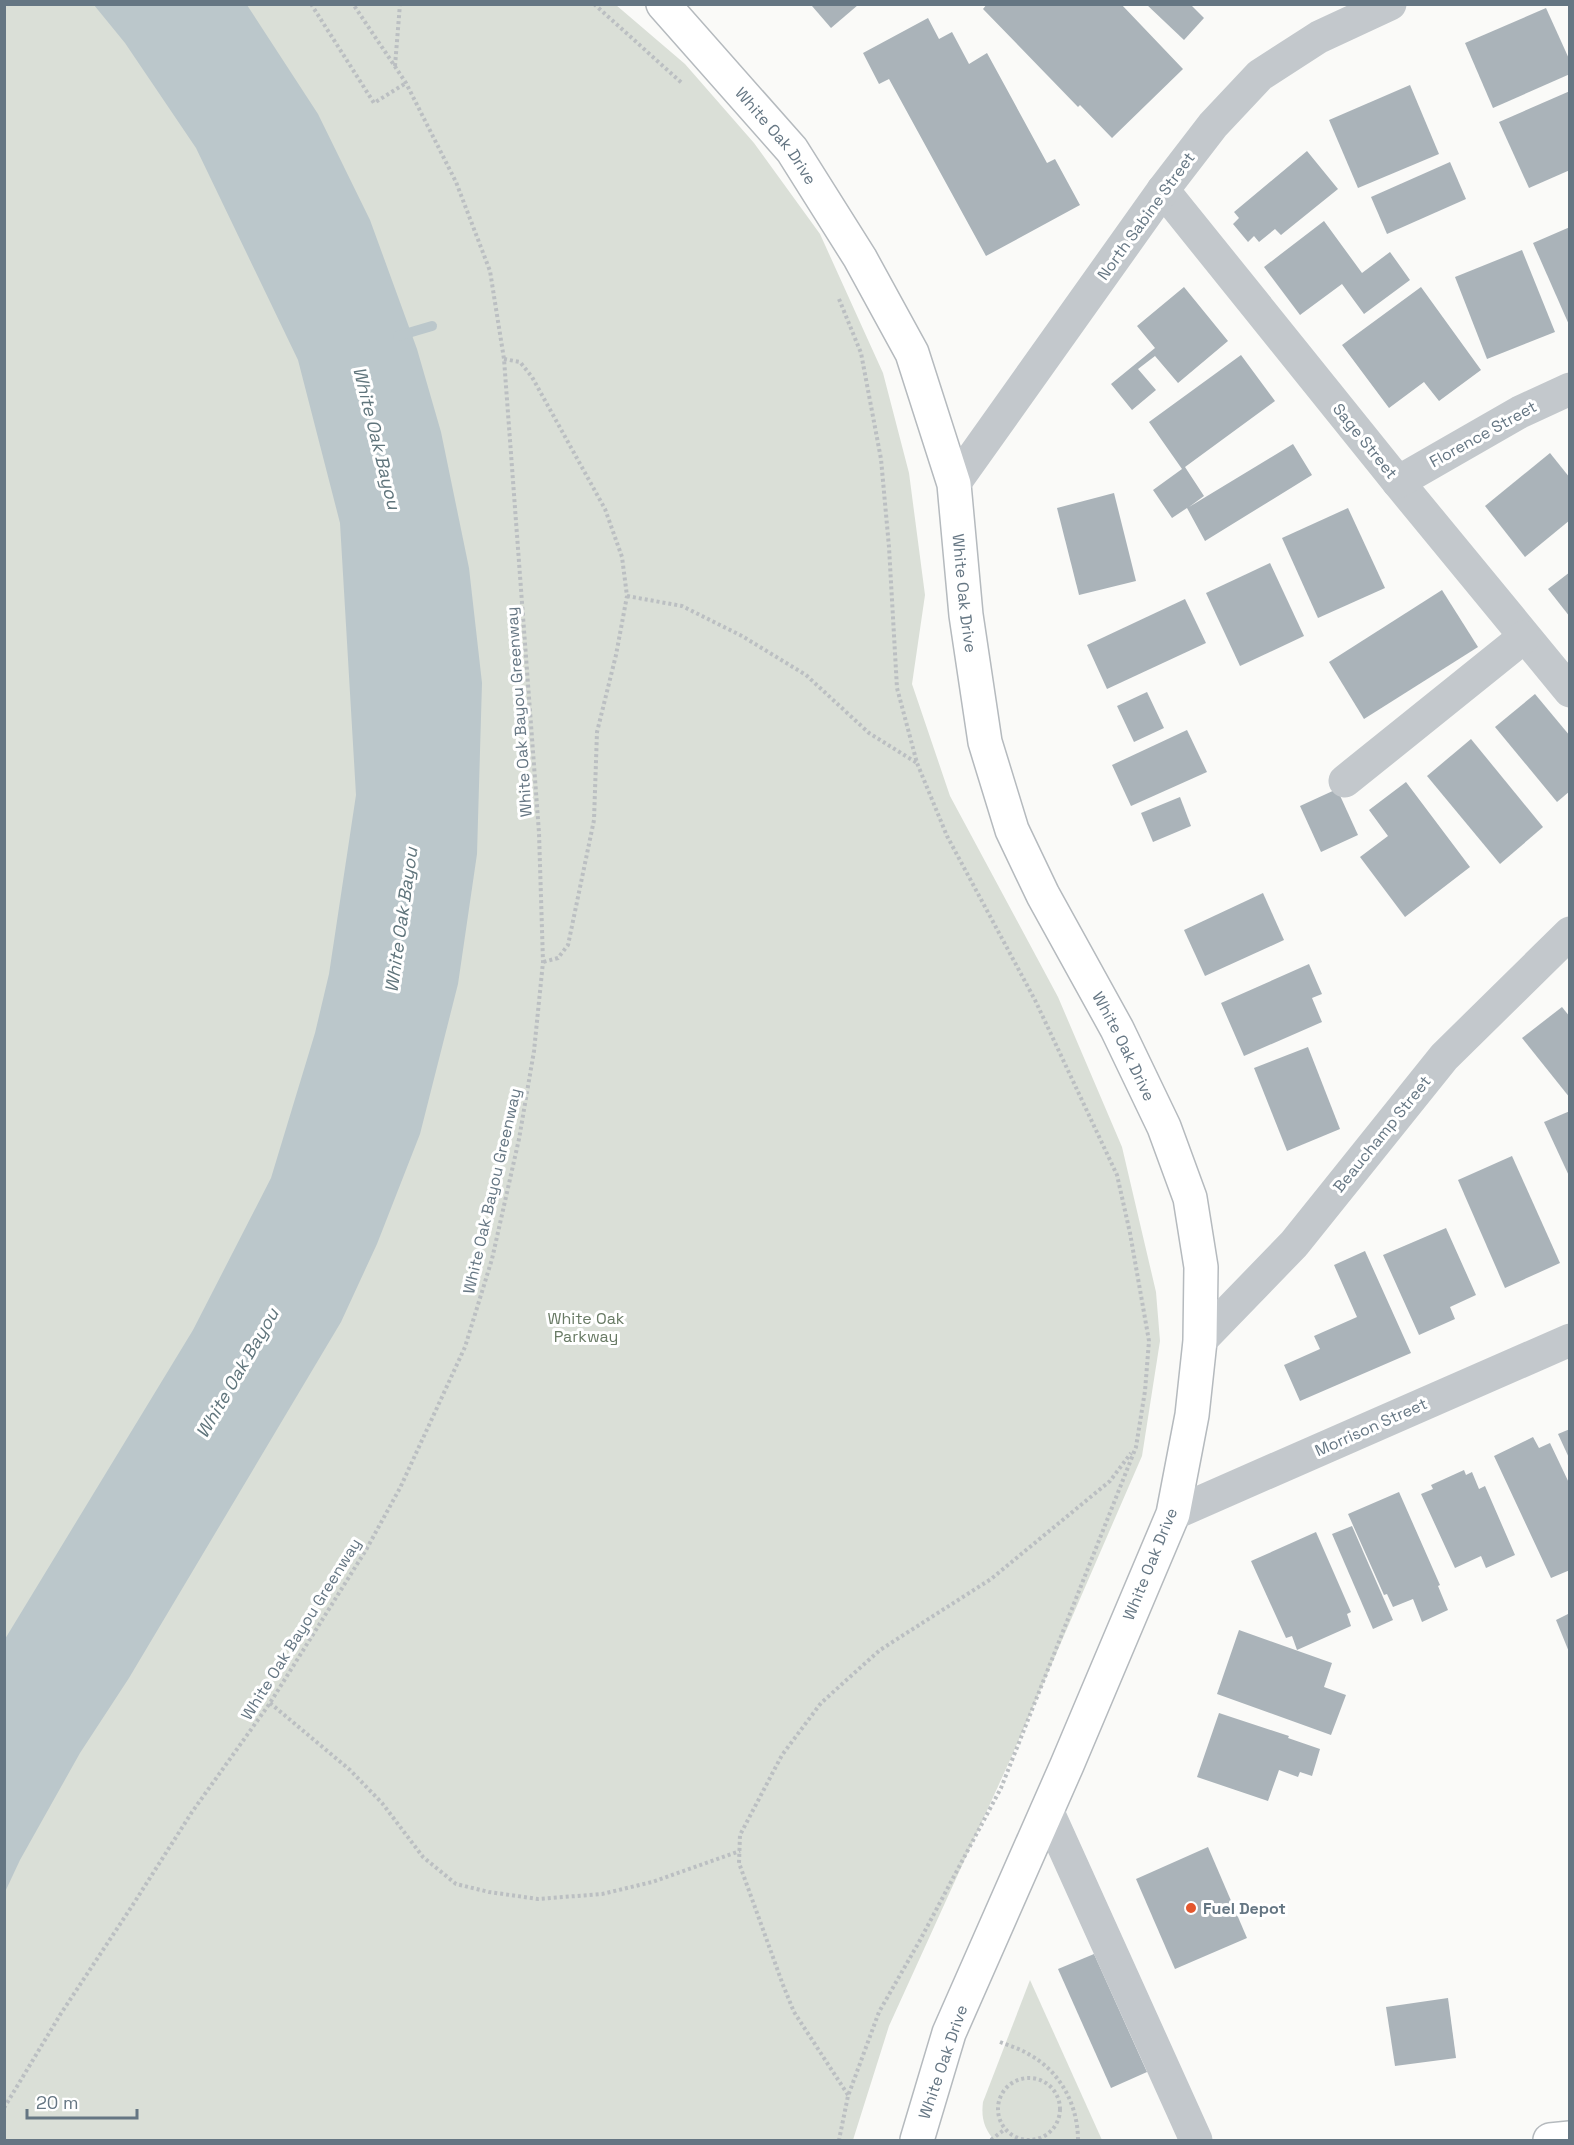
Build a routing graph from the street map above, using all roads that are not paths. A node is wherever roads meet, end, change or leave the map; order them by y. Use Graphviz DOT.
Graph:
graph roads {
  1 [pos="663,4"];
  2 [pos="1390,4"];
  3 [pos="1163,190"];
  4 [pos="1569,389"];
  5 [pos="1398,482"];
  6 [pos="954,484"];
  7 [pos="1524,637"];
  8 [pos="1569,691"];
  9 [pos="1345,781"];
  10 [pos="1569,933"];
  11 [pos="1569,1340"];
  12 [pos="1200,1341"];
  13 [pos="1173,1514"];
  14 [pos="1047,1810"];
  15 [pos="1569,2138"];
  16 [pos="917,2140"];
  17 [pos="1196,2140"];
  18 [pos="1550,2140"];
  1 -- 6 [label="main road, White Oak Drive"];
  2 -- 3 [label="street, North Sabine Street"];
  3 -- 5 [label="street, Sage Street"];
  3 -- 6 [label="street, North Sabine Street"];
  4 -- 5 [label="street, Florence Street"];
  5 -- 7 [label="street, Sage Street"];
  6 -- 12 [label="main road, White Oak Drive"];
  7 -- 8 [label="street, Sage Street"];
  7 -- 9 [label="street"];
  10 -- 12 [label="street, Beauchamp Street"];
  11 -- 13 [label="street, Morrison Street"];
  12 -- 13 [label="main road, White Oak Drive"];
  13 -- 14 [label="main road, White Oak Drive"];
  14 -- 16 [label="main road, White Oak Drive"];
  14 -- 17 [label="street"];
  15 -- 18 [label="main road"];
}
